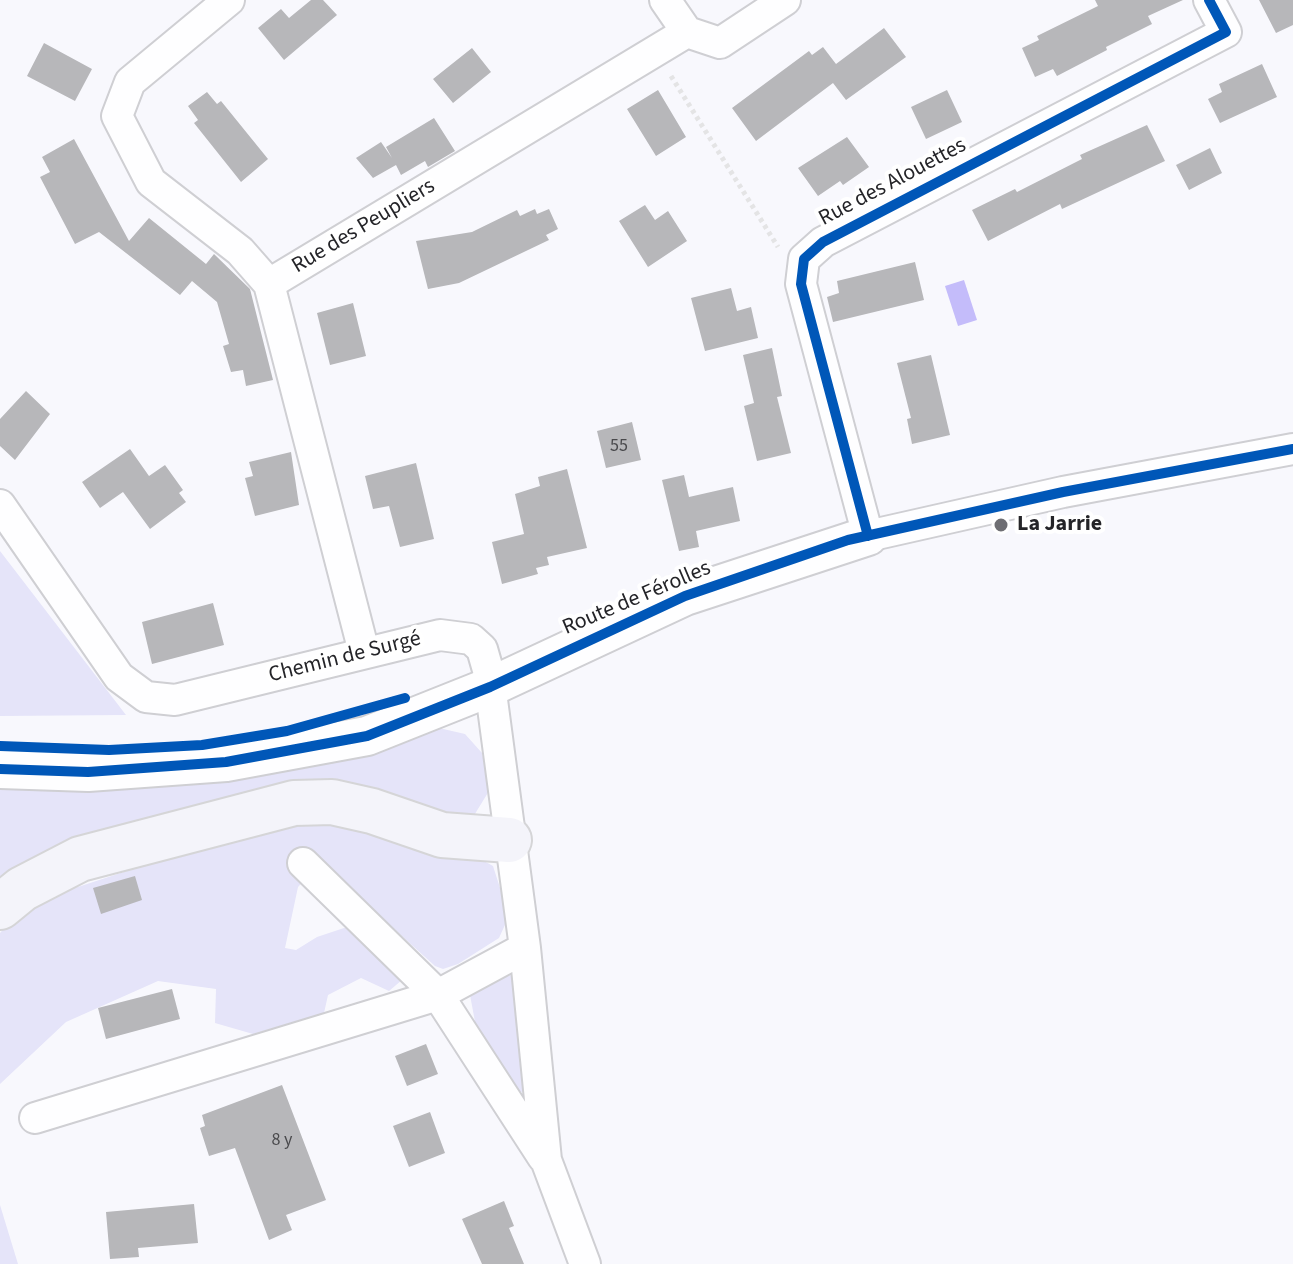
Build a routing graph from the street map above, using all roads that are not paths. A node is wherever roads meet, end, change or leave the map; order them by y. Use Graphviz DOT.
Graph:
graph roads {
  1 [pos="229,0"];
  2 [pos="665,0"];
  3 [pos="785,0"];
  4 [pos="1209,0"];
  5 [pos="687,32"];
  6 [pos="269,284"];
  7 [pos="1293,449"];
  8 [pos="0,505"];
  9 [pos="868,536"];
  10 [pos="364,652"];
  11 [pos="490,687"];
  12 [pos="0,769"];
  13 [pos="509,840"];
  14 [pos="303,863"];
  15 [pos="0,907"];
  16 [pos="525,948"];
  17 [pos="438,995"];
  18 [pos="35,1118"];
  19 [pos="546,1160"];
  20 [pos="585,1264"];
  1 -- 6 [label="street"];
  2 -- 5 [label="street"];
  3 -- 5 [label="street"];
  4 -- 9 [label="street, Rue des Alouettes"];
  5 -- 6 [label="street, Rue des Peupliers"];
  6 -- 10 [label="street, Rue des Peupliers"];
  7 -- 9 [label="street, Route de Férolles"];
  8 -- 10 [label="street, Chemin de Surgé"];
  9 -- 11 [label="street, Route de Férolles"];
  10 -- 11 [label="street, Chemin de Surgé"];
  11 -- 12 [label="street, Route de Férolles"];
  11 -- 13 [label="street, Chemin de Surgé"];
  13 -- 15 [label="highway"];
  13 -- 16 [label="street, Chemin de Surgé"];
  14 -- 17 [label="street, Chemin de Surgé"];
  16 -- 17 [label="street"];
  16 -- 19 [label="street, Chemin de Surgé"];
  17 -- 18 [label="street"];
  17 -- 19 [label="street, Chemin de Surgé"];
  19 -- 20 [label="street, Chemin de Surgé"];
}
